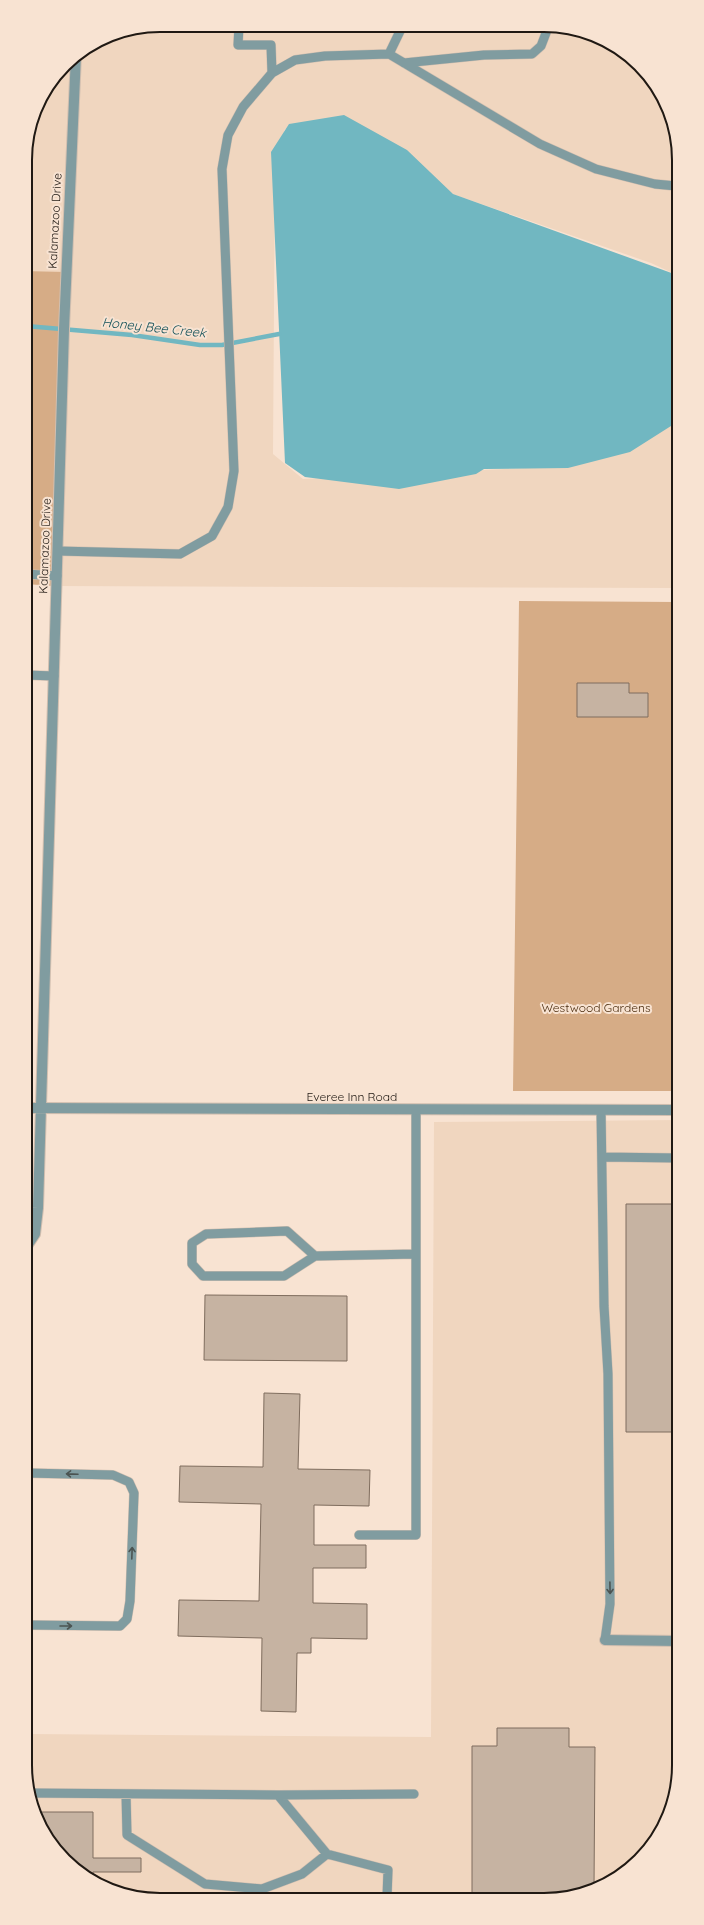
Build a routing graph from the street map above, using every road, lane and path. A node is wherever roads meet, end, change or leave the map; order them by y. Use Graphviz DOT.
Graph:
graph roads {
  1 [pos="239,32"];
  2 [pos="400,32"];
  3 [pos="546,32"];
  4 [pos="389,54"];
  5 [pos="404,63"];
  6 [pos="76,64"];
  7 [pos="272,73"];
  8 [pos="672,186"];
  9 [pos="58,551"];
  10 [pos="32,574"];
  11 [pos="58,576"];
  12 [pos="32,675"];
  13 [pos="54,676"];
  14 [pos="32,1108"];
  15 [pos="41,1108"];
  16 [pos="416,1110"];
  17 [pos="601,1110"];
  18 [pos="672,1110"];
  19 [pos="602,1157"];
  20 [pos="672,1158"];
  21 [pos="32,1238"];
  22 [pos="416,1254"];
  23 [pos="315,1256"];
  24 [pos="32,1473"];
  25 [pos="359,1534"];
  26 [pos="32,1625"];
  27 [pos="606,1640"];
  28 [pos="672,1641"];
  29 [pos="35,1793"];
  30 [pos="126,1794"];
  31 [pos="414,1794"];
  32 [pos="278,1795"];
  33 [pos="327,1854"];
  34 [pos="387,1893"];
  1 -- 7 [label="lane"];
  2 -- 4 [label="lane"];
  3 -- 5 [label="lane"];
  4 -- 5 [label="lane"];
  4 -- 7 [label="lane"];
  5 -- 8 [label="lane"];
  6 -- 9 [label="street, Kalamazoo Drive"];
  7 -- 9 [label="lane"];
  9 -- 11 [label="street, Kalamazoo Drive"];
  10 -- 11 [label="lane"];
  11 -- 13 [label="street, Kalamazoo Drive"];
  12 -- 13 [label="lane"];
  13 -- 15 [label="street, Kalamazoo Drive"];
  14 -- 15 [label="street, Everee Inn Road"];
  15 -- 16 [label="street, Everee Inn Road"];
  15 -- 21 [label="street, Kalamazoo Drive"];
  16 -- 17 [label="street, Everee Inn Road"];
  16 -- 22 [label="lane"];
  17 -- 18 [label="street, Everee Inn Road"];
  17 -- 19 [label="lane"];
  19 -- 20 [label="lane"];
  19 -- 27 [label="lane, one-way"];
  22 -- 23 [label="lane"];
  22 -- 25 [label="lane"];
  23 -- 23 [label="lane"];
  26 -- 24 [label="lane, one-way"];
  27 -- 28 [label="street"];
  29 -- 30 [label="lane"];
  30 -- 32 [label="lane"];
  30 -- 33 [label="lane"];
  31 -- 32 [label="lane"];
  32 -- 33 [label="lane"];
  33 -- 34 [label="lane"];
}
